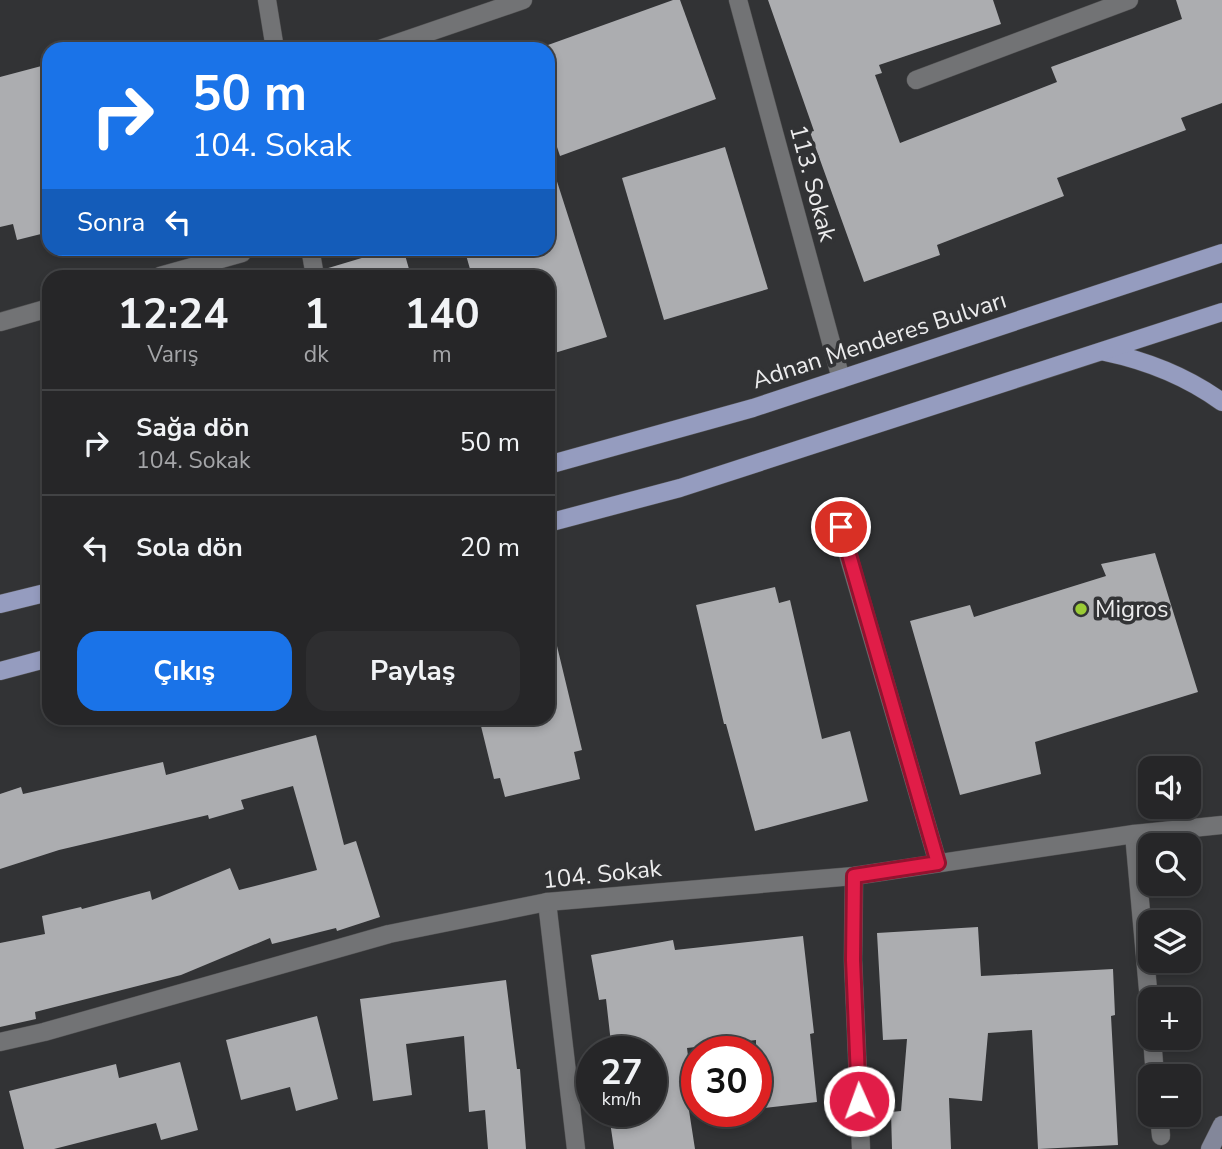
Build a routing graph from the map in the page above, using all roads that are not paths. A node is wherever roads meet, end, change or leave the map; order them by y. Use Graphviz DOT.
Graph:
graph roads {
  1 [pos="267,0"];
  2 [pos="523,0"];
  3 [pos="738,0"];
  4 [pos="1129,0"];
  5 [pos="274,42"];
  6 [pos="400,42"];
  7 [pos="916,80"];
  8 [pos="1222,253"];
  9 [pos="231,256"];
  10 [pos="181,270"];
  11 [pos="42,310"];
  12 [pos="1222,312"];
  13 [pos="0,322"];
  14 [pos="1101,352"];
  15 [pos="841,379"];
  16 [pos="1222,402"];
  17 [pos="555,463"];
  18 [pos="555,521"];
  19 [pos="841,527"];
  20 [pos="42,594"];
  21 [pos="0,604"];
  22 [pos="42,660"];
  23 [pos="0,671"];
  24 [pos="1222,825"];
  25 [pos="1134,834"];
  26 [pos="938,863"];
  27 [pos="854,876"];
  28 [pos="547,902"];
  29 [pos="1148,987"];
  30 [pos="0,1042"];
  31 [pos="1222,1125"];
  32 [pos="1160,1127"];
  33 [pos="1161,1136"];
  34 [pos="576,1149"];
  35 [pos="861,1149"];
  36 [pos="1210,1149"];
  1 -- 5 [label="street"];
  2 -- 6 [label="street"];
  3 -- 15 [label="street, 113. Sokak"];
  4 -- 7 [label="street"];
  8 -- 15 [label="main road, Adnan Menderes Bulvarı"];
  9 -- 10 [label="street"];
  11 -- 13 [label="street"];
  12 -- 14 [label="main road"];
  14 -- 16 [label="main road"];
  14 -- 18 [label="main road"];
  15 -- 17 [label="main road, Adnan Menderes Bulvarı"];
  19 -- 26 [label="street"];
  20 -- 21 [label="main road"];
  22 -- 23 [label="main road"];
  24 -- 25 [label="street, 104. Sokak"];
  25 -- 26 [label="street, 104. Sokak"];
  25 -- 29 [label="street"];
  26 -- 27 [label="street, 104. Sokak"];
  27 -- 28 [label="street, 104. Sokak"];
  27 -- 35 [label="street"];
  28 -- 30 [label="street, 104. Sokak"];
  28 -- 34 [label="street"];
  31 -- 36 [label="main road"];
  32 -- 33 [label="street"];
}
